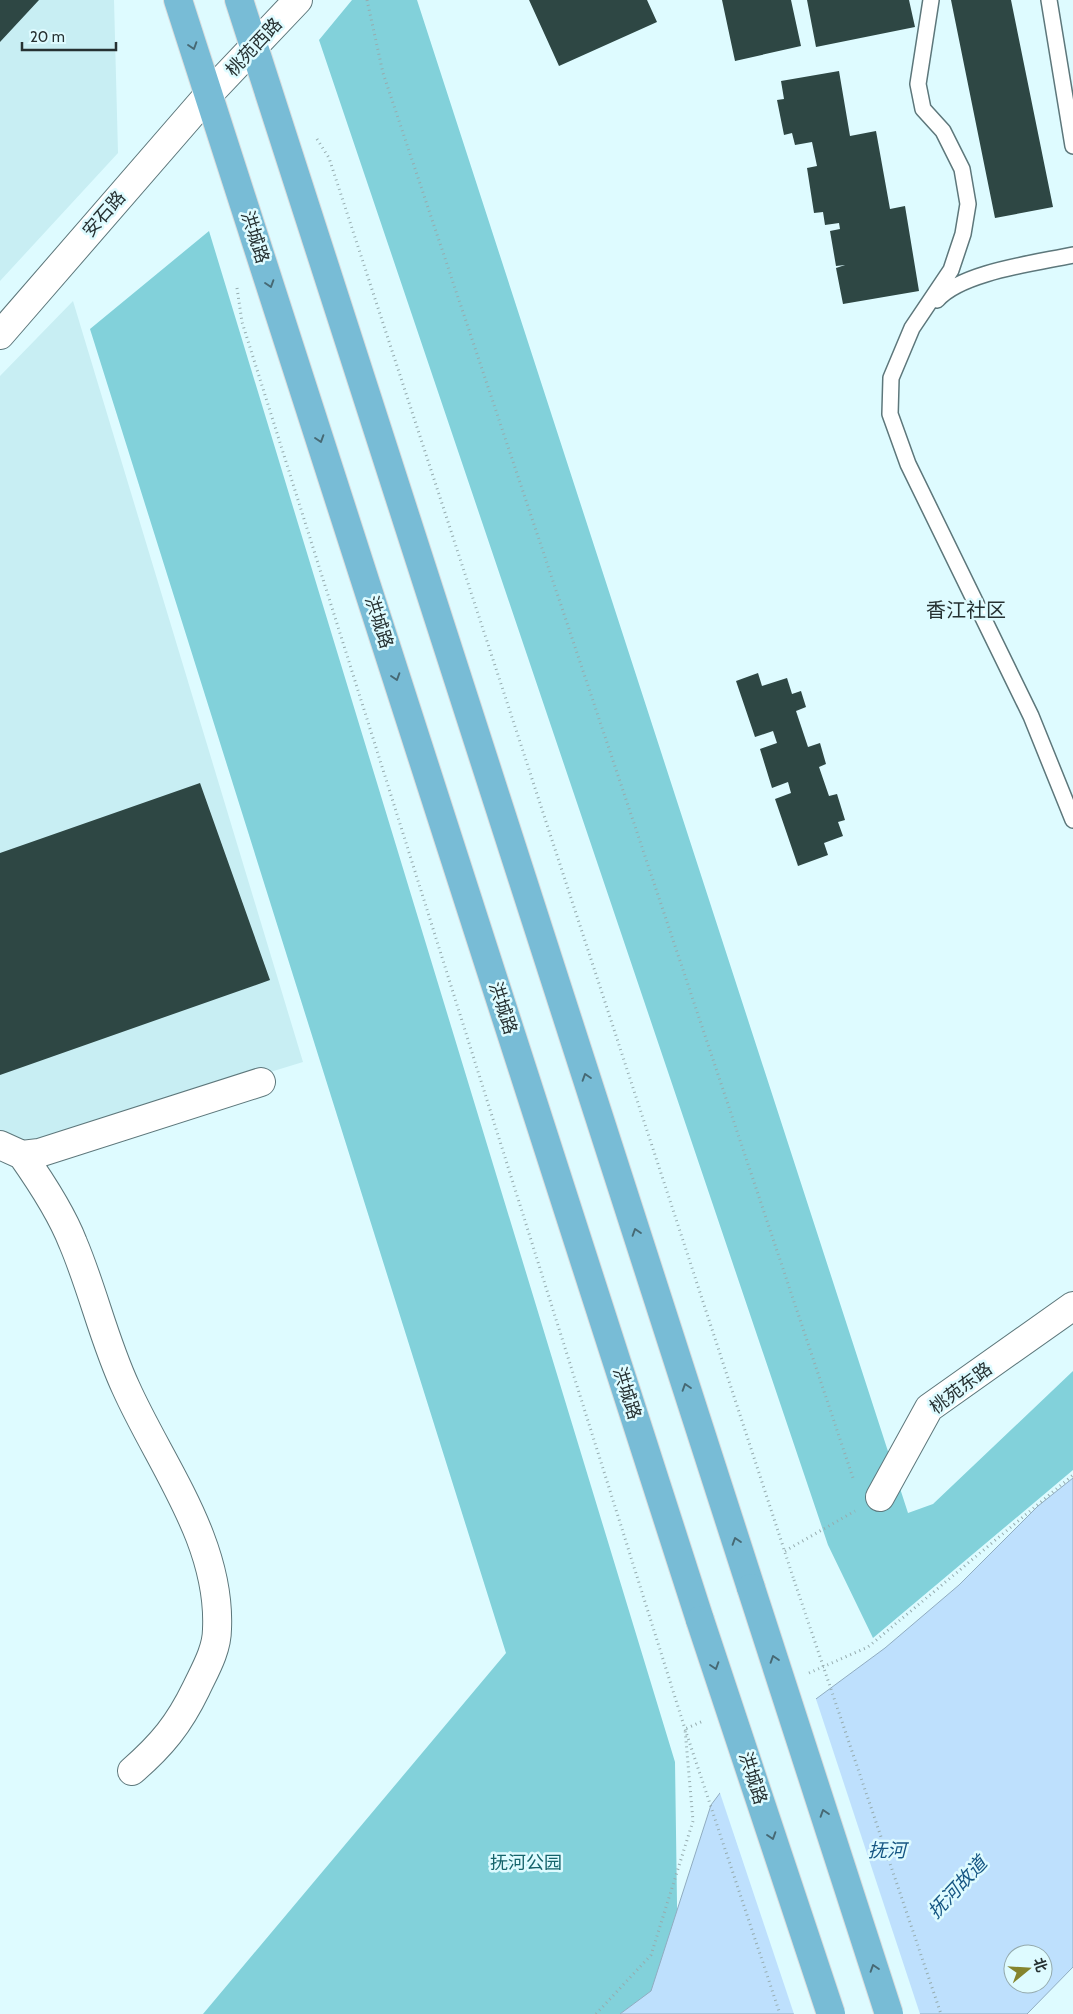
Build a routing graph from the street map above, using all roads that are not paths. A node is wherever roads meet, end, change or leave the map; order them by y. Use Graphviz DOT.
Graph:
graph roads {
  1 [pos="178,0"];
  2 [pos="239,0"];
  3 [pos="298,0"];
  4 [pos="932,0"];
  5 [pos="1049,0"];
  6 [pos="255,47"];
  7 [pos="209,94"];
  8 [pos="1073,146"];
  9 [pos="1073,255"];
  10 [pos="912,328"];
  11 [pos="0,334"];
  12 [pos="1073,820"];
  13 [pos="261,1082"];
  14 [pos="11,1150"];
  15 [pos="1073,1306"];
  16 [pos="871,1502"];
  17 [pos="132,1771"];
  18 [pos="831,2014"];
  19 [pos="889,2014"];
  1 -- 7 [label="highway, 洪城路, one-way"];
  2 -- 6 [label="highway"];
  3 -- 6 [label="street, 桃苑西路"];
  4 -- 10 [label="lane"];
  5 -- 8 [label="lane"];
  6 -- 7 [label="street, 桃苑西路"];
  19 -- 6 [label="highway, one-way, bridge"];
  7 -- 11 [label="street, 安石路"];
  7 -- 18 [label="highway, 洪城路, one-way, bridge"];
  9 -- 10 [label="lane"];
  10 -- 12 [label="lane"];
  13 -- 14 [label="street"];
  14 -- 17 [label="street"];
  15 -- 16 [label="street, 桃苑东路"];
}
